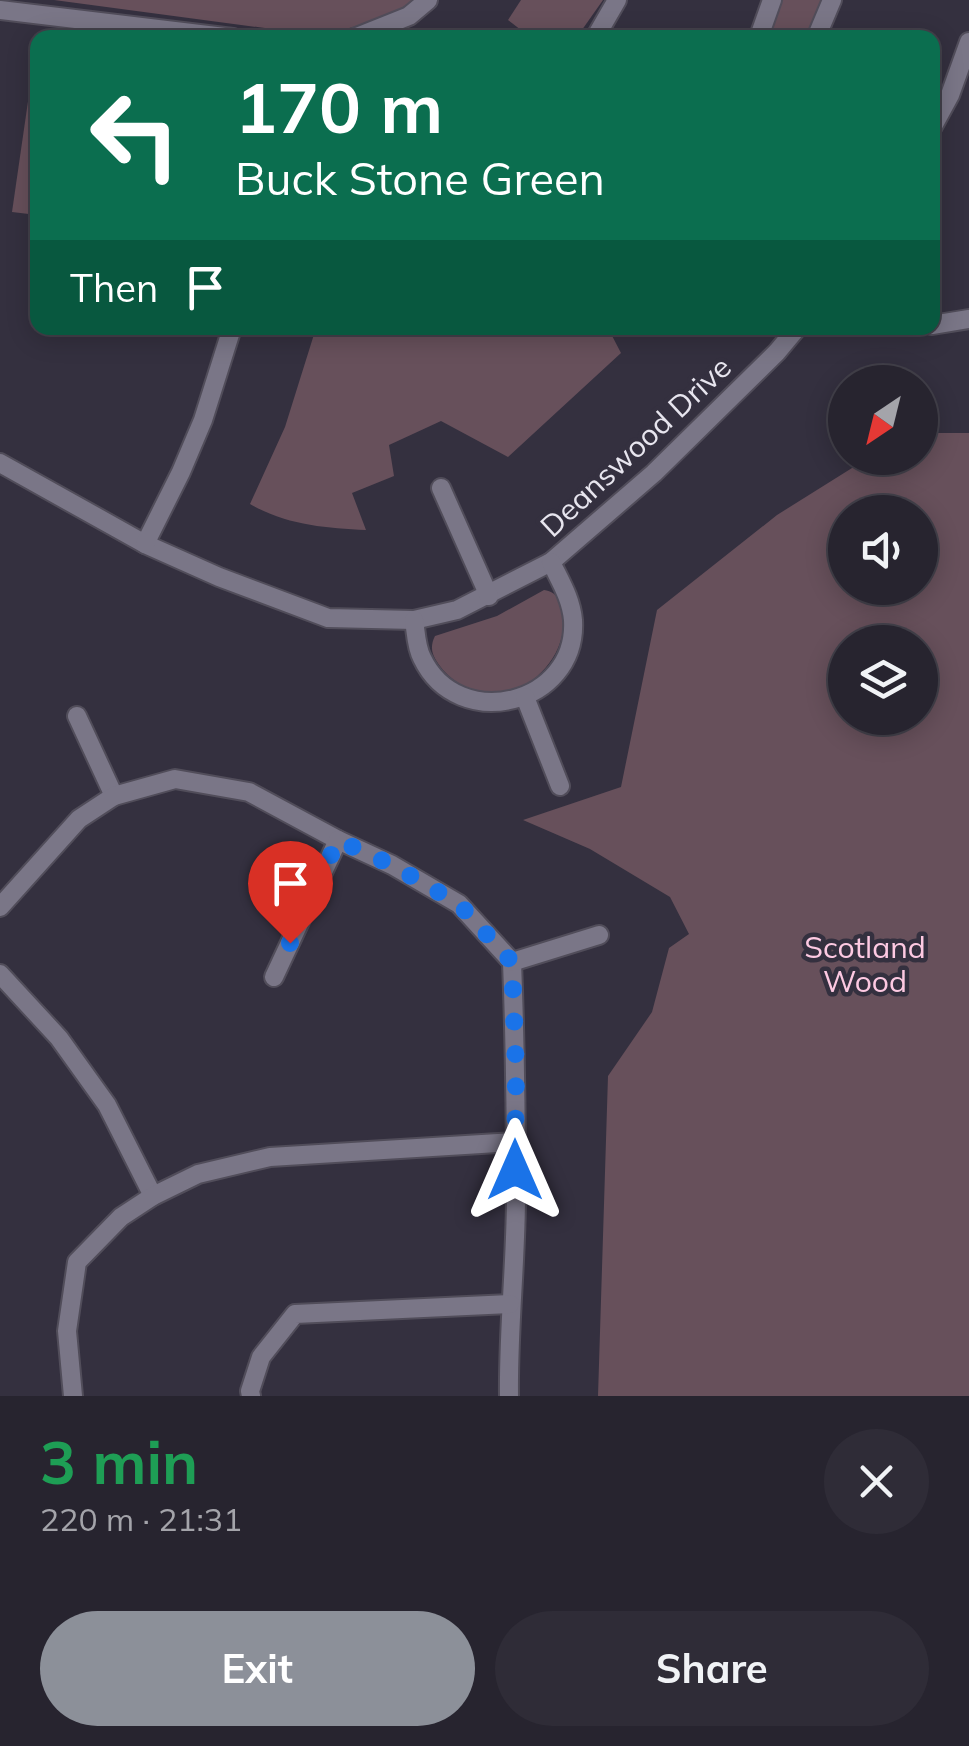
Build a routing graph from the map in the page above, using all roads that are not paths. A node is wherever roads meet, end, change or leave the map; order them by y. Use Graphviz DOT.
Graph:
graph roads {
  1 [pos="428,0"];
  2 [pos="617,0"];
  3 [pos="772,0"];
  4 [pos="832,0"];
  5 [pos="0,10"];
  6 [pos="166,30"];
  7 [pos="374,30"];
  8 [pos="600,30"];
  9 [pos="761,30"];
  10 [pos="819,30"];
  11 [pos="969,42"];
  12 [pos="940,114"];
  13 [pos="969,319"];
  14 [pos="940,324"];
  15 [pos="230,335"];
  16 [pos="791,335"];
  17 [pos="0,463"];
  18 [pos="441,488"];
  19 [pos="144,544"];
  20 [pos="550,562"];
  21 [pos="489,596"];
  22 [pos="414,620"];
  23 [pos="525,697"];
  24 [pos="78,716"];
  25 [pos="560,786"];
  26 [pos="114,796"];
  27 [pos="338,840"];
  28 [pos="0,908"];
  29 [pos="599,935"];
  30 [pos="512,962"];
  31 [pos="0,974"];
  32 [pos="274,977"];
  33 [pos="514,1142"];
  34 [pos="154,1196"];
  35 [pos="510,1304"];
  36 [pos="73,1396"];
  37 [pos="251,1396"];
  38 [pos="509,1396"];
  1 -- 7 [label="street"];
  2 -- 8 [label="street"];
  3 -- 9 [label="street"];
  4 -- 10 [label="street"];
  5 -- 6 [label="street"];
  11 -- 12 [label="street"];
  13 -- 14 [label="street"];
  15 -- 19 [label="street"];
  16 -- 20 [label="street, Deanswood Drive"];
  17 -- 19 [label="street, Deanswood Drive"];
  18 -- 21 [label="street"];
  19 -- 22 [label="street, Deanswood Drive"];
  20 -- 21 [label="street, Deanswood Drive"];
  20 -- 23 [label="street"];
  21 -- 22 [label="street, Deanswood Drive"];
  22 -- 23 [label="street"];
  23 -- 25 [label="street"];
  24 -- 26 [label="street"];
  26 -- 27 [label="street"];
  26 -- 28 [label="street"];
  27 -- 30 [label="street"];
  27 -- 32 [label="street"];
  29 -- 30 [label="street"];
  30 -- 33 [label="street"];
  31 -- 34 [label="street"];
  33 -- 34 [label="street"];
  33 -- 35 [label="street"];
  34 -- 36 [label="street"];
  35 -- 37 [label="street"];
  35 -- 38 [label="street"];
}
